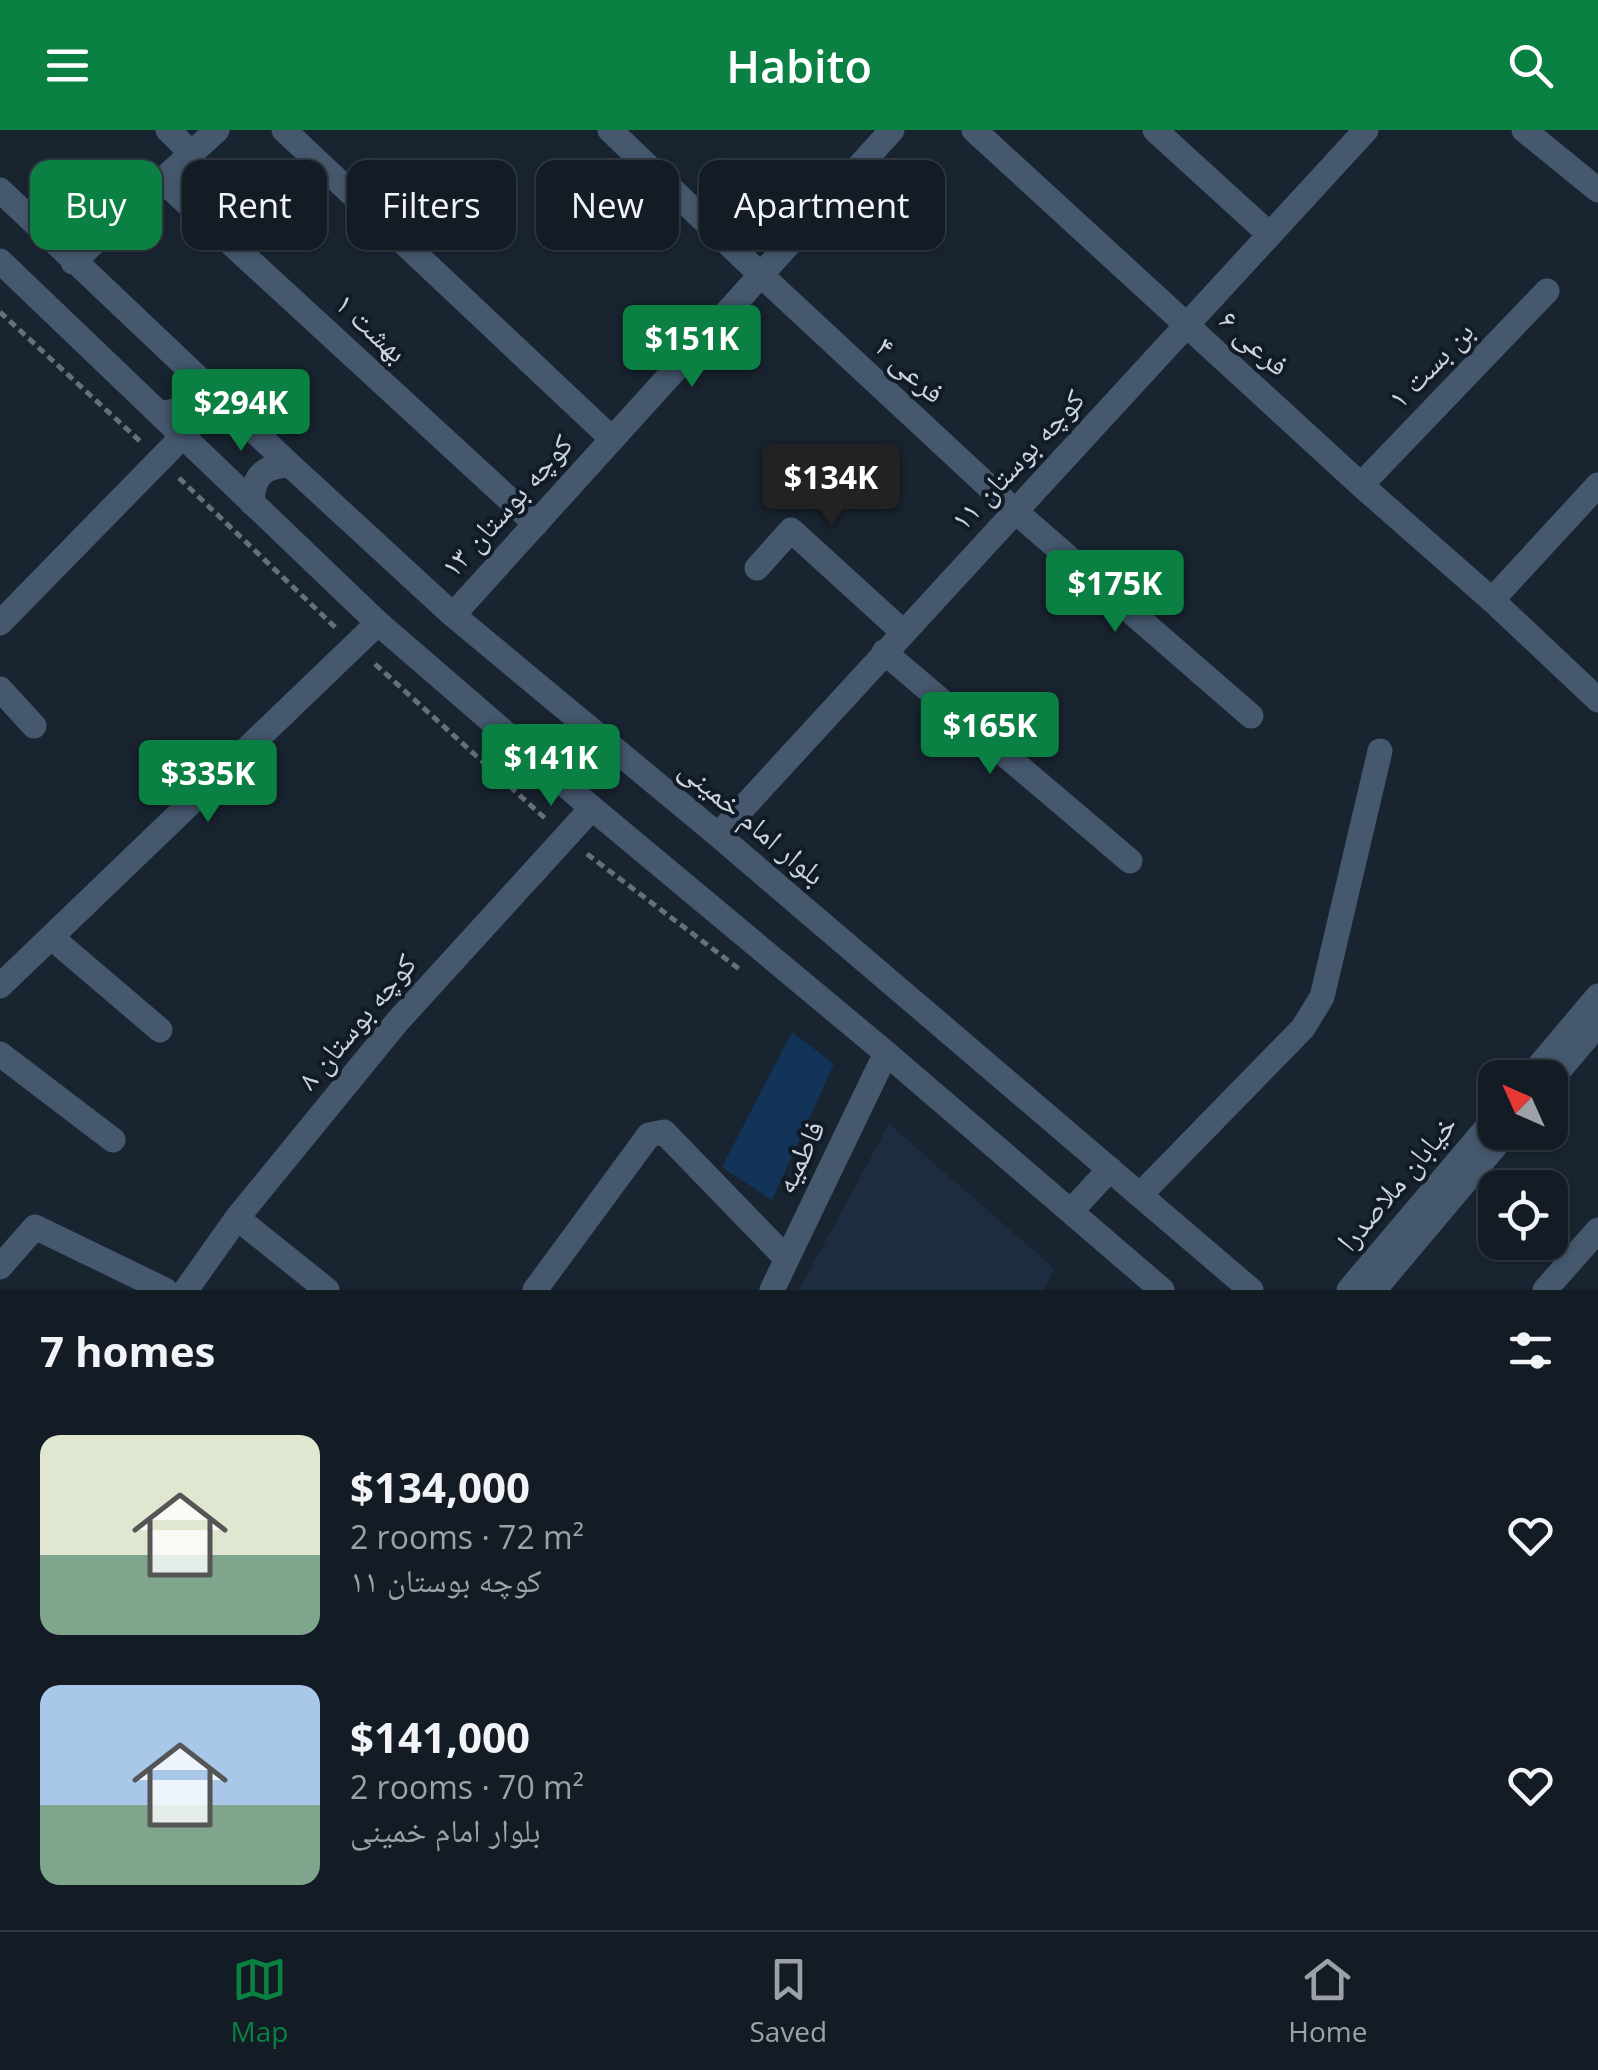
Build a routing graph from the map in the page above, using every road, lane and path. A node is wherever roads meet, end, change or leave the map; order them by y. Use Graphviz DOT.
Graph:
graph roads {
  1 [pos="168,130"];
  2 [pos="217,130"];
  3 [pos="284,130"];
  4 [pos="610,130"];
  5 [pos="892,130"];
  6 [pos="974,130"];
  7 [pos="1155,130"];
  8 [pos="1366,130"];
  9 [pos="1524,130"];
  10 [pos="191,153"];
  11 [pos="162,180"];
  12 [pos="0,190"];
  13 [pos="1598,190"];
  14 [pos="1269,234"];
  15 [pos="86,250"];
  16 [pos="0,261"];
  17 [pos="73,262"];
  18 [pos="761,275"];
  19 [pos="1547,290"];
  20 [pos="1186,324"];
  21 [pos="194,375"];
  22 [pos="159,413"];
  23 [pos="183,436"];
  24 [pos="611,438"];
  25 [pos="290,466"];
  26 [pos="1361,485"];
  27 [pos="1598,485"];
  28 [pos="252,504"];
  29 [pos="1016,512"];
  30 [pos="536,524"];
  31 [pos="756,568"];
  32 [pos="1492,600"];
  33 [pos="453,614"];
  34 [pos="0,623"];
  35 [pos="378,624"];
  36 [pos="902,632"];
  37 [pos="884,652"];
  38 [pos="0,689"];
  39 [pos="1598,700"];
  40 [pos="1251,716"];
  41 [pos="34,726"];
  42 [pos="1380,751"];
  43 [pos="592,808"];
  44 [pos="718,835"];
  45 [pos="1130,861"];
  46 [pos="51,937"];
  47 [pos="0,986"];
  48 [pos="1598,996"];
  49 [pos="1598,1024"];
  50 [pos="160,1030"];
  51 [pos="886,1052"];
  52 [pos="0,1054"];
  53 [pos="1544,1060"];
  54 [pos="1568,1060"];
  55 [pos="1478,1138"];
  56 [pos="113,1140"];
  57 [pos="1492,1150"];
  58 [pos="1110,1169"];
  59 [pos="1140,1195"];
  60 [pos="1071,1211"];
  61 [pos="237,1218"];
  62 [pos="1598,1230"];
  63 [pos="787,1259"];
  64 [pos="0,1267"];
  65 [pos="166,1290"];
  66 [pos="186,1290"];
  67 [pos="327,1290"];
  68 [pos="535,1290"];
  69 [pos="772,1290"];
  70 [pos="1162,1290"];
  71 [pos="1251,1290"];
  72 [pos="1349,1290"];
  73 [pos="1374,1290"];
  74 [pos="1544,1290"];
  1 -- 10 [label="street"];
  2 -- 10 [label="street"];
  3 -- 24 [label="street"];
  4 -- 18 [label="street, فرعی ۴"];
  5 -- 18 [label="street, کوچه بوستان ۱۳"];
  6 -- 20 [label="street, فرعی ۶"];
  7 -- 14 [label="street"];
  8 -- 14 [label="street, کوچه بوستان ۱۱"];
  9 -- 13 [label="street"];
  10 -- 11 [label="street"];
  11 -- 30 [label="street, بهشت ۱"];
  12 -- 17 [label="street, بلوار امام خمینی"];
  14 -- 20 [label="street, کوچه بوستان ۱۱"];
  15 -- 17 [label="street"];
  16 -- 22 [label="street"];
  17 -- 21 [label="street, بلوار امام خمینی"];
  18 -- 24 [label="street, کوچه بوستان ۱۳"];
  18 -- 29 [label="street, فرعی ۴"];
  19 -- 26 [label="street, بن بست ۱"];
  20 -- 26 [label="street, فرعی ۶"];
  20 -- 29 [label="street, کوچه بوستان ۱۱"];
  21 -- 22 [label="street"];
  21 -- 25 [label="street, بلوار امام خمینی"];
  22 -- 23 [label="street"];
  23 -- 28 [label="street"];
  23 -- 34 [label="street"];
  24 -- 30 [label="street, کوچه بوستان ۱۳"];
  25 -- 28 [label="street"];
  25 -- 33 [label="street, بلوار امام خمینی"];
  26 -- 32 [label="street, فرعی ۶"];
  27 -- 32 [label="street"];
  28 -- 35 [label="street"];
  29 -- 36 [label="street, کوچه بوستان ۱۱"];
  29 -- 40 [label="street, فرعی ۴"];
  30 -- 33 [label="street, کوچه بوستان ۱۳"];
  31 -- 36 [label="street"];
  32 -- 39 [label="street, فرعی ۶"];
  33 -- 44 [label="street, بلوار امام خمینی"];
  35 -- 43 [label="street"];
  35 -- 46 [label="street"];
  36 -- 37 [label="street, کوچه بوستان ۱۱"];
  37 -- 44 [label="street, کوچه بوستان ۱۱"];
  37 -- 45 [label="street"];
  38 -- 41 [label="street"];
  42 -- 59 [label="street"];
  43 -- 51 [label="street"];
  43 -- 61 [label="street, کوچه بوستان ۸"];
  44 -- 58 [label="street, بلوار امام خمینی"];
  46 -- 47 [label="street"];
  46 -- 50 [label="street"];
  48 -- 53 [label="street"];
  49 -- 54 [label="street"];
  51 -- 60 [label="street"];
  51 -- 63 [label="street, فاطمیه"];
  52 -- 56 [label="street"];
  55 -- 72 [label="street, خیابان ملاصدرا"];
  57 -- 73 [label="street, خیابان ملاصدرا"];
  58 -- 59 [label="street, بلوار امام خمینی"];
  58 -- 60 [label="street"];
  59 -- 71 [label="street, بلوار امام خمینی"];
  60 -- 70 [label="street"];
  61 -- 66 [label="street, کوچه بوستان ۸"];
  61 -- 67 [label="street"];
  62 -- 74 [label="street"];
  63 -- 68 [label="street"];
  63 -- 69 [label="street, فاطمیه"];
  64 -- 65 [label="street"];
}
